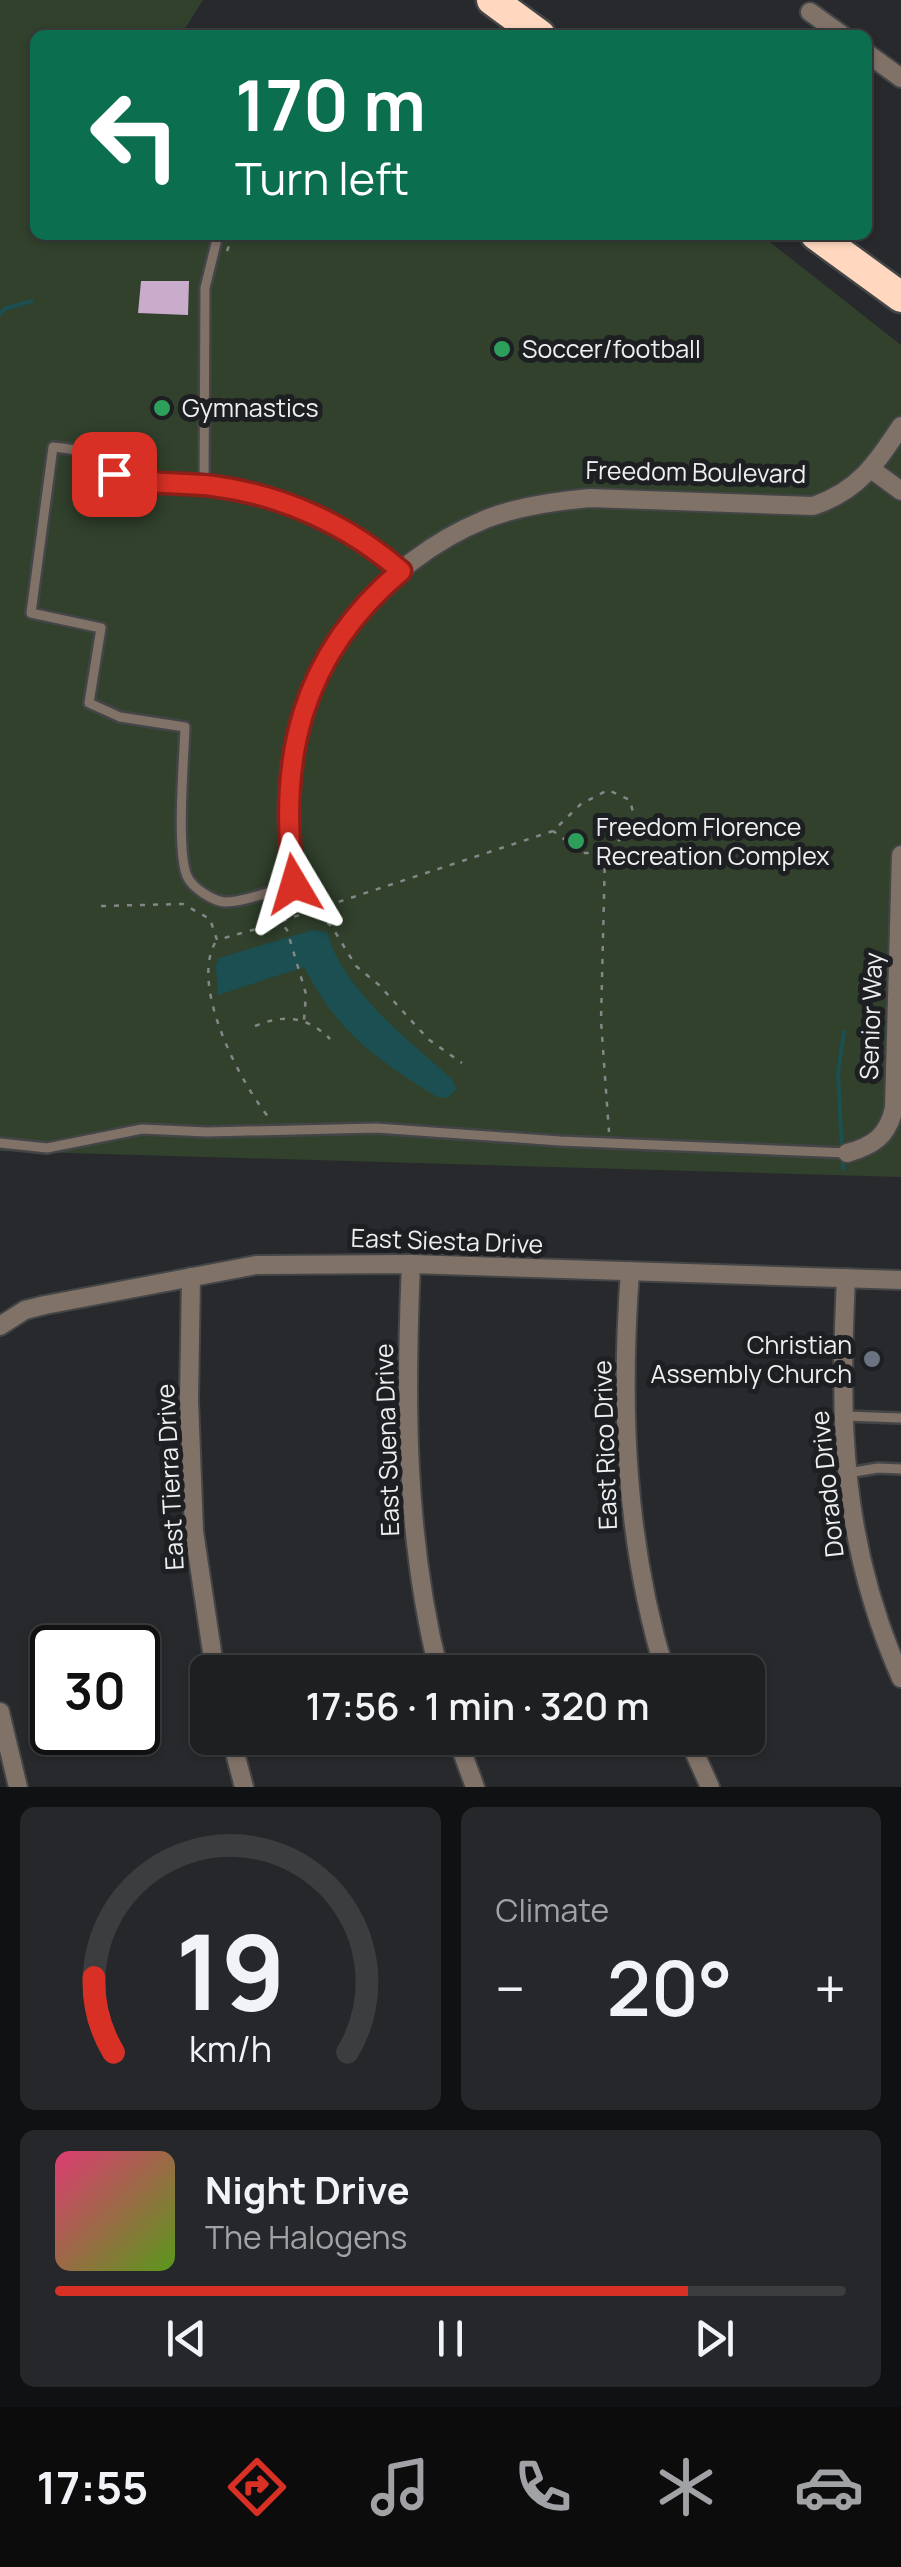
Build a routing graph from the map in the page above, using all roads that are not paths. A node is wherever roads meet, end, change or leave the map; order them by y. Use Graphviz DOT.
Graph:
graph roads {
  1 [pos="492,0"];
  2 [pos="810,12"];
  3 [pos="533,30"];
  4 [pos="835,30"];
  5 [pos="872,57"];
  6 [pos="901,78"];
  7 [pos="217,240"];
  8 [pos="823,240"];
  9 [pos="901,296"];
  10 [pos="901,426"];
  11 [pos="870,469"];
  12 [pos="204,486"];
  13 [pos="901,491"];
  14 [pos="401,571"];
  15 [pos="901,855"];
  16 [pos="294,884"];
  17 [pos="899,978"];
  18 [pos="0,1143"];
  19 [pos="841,1153"];
  20 [pos="412,1264"];
  21 [pos="630,1271"];
  22 [pos="190,1278"];
  23 [pos="846,1278"];
  24 [pos="901,1280"];
  25 [pos="0,1326"];
  26 [pos="842,1416"];
  27 [pos="901,1418"];
  28 [pos="901,1470"];
  29 [pos="846,1473"];
  30 [pos="212,1655"];
  31 [pos="435,1655"];
  32 [pos="660,1655"];
  33 [pos="901,1678"];
  34 [pos="0,1712"];
  35 [pos="236,1755"];
  36 [pos="463,1755"];
  37 [pos="696,1755"];
  38 [pos="18,1787"];
  39 [pos="244,1787"];
  40 [pos="475,1787"];
  41 [pos="710,1787"];
  1 -- 3 [label="highway"];
  2 -- 4 [label="street"];
  5 -- 6 [label="street"];
  7 -- 12 [label="lane"];
  8 -- 9 [label="highway"];
  10 -- 11 [label="street, Freedom Boulevard"];
  11 -- 13 [label="street"];
  11 -- 14 [label="street, Freedom Boulevard"];
  12 -- 14 [label="lane"];
  12 -- 16 [label="lane"];
  14 -- 16 [label="street, Freedom Boulevard"];
  15 -- 17 [label="street, Senior Way"];
  17 -- 19 [label="street, Senior Way"];
  18 -- 19 [label="lane"];
  20 -- 21 [label="street, East Siesta Drive"];
  20 -- 22 [label="street, East Siesta Drive"];
  20 -- 31 [label="street, East Suena Drive"];
  21 -- 23 [label="street, East Siesta Drive"];
  21 -- 32 [label="street, East Rico Drive"];
  22 -- 25 [label="street, East Siesta Drive"];
  22 -- 30 [label="street, East Tierra Drive"];
  23 -- 24 [label="street, East Siesta Drive"];
  23 -- 26 [label="street, Dorado Drive"];
  26 -- 27 [label="lane"];
  26 -- 29 [label="street, Dorado Drive"];
  28 -- 29 [label="lane"];
  29 -- 33 [label="street, Dorado Drive"];
  34 -- 38 [label="street"];
  35 -- 39 [label="street"];
  36 -- 40 [label="street"];
  37 -- 41 [label="street"];
}
